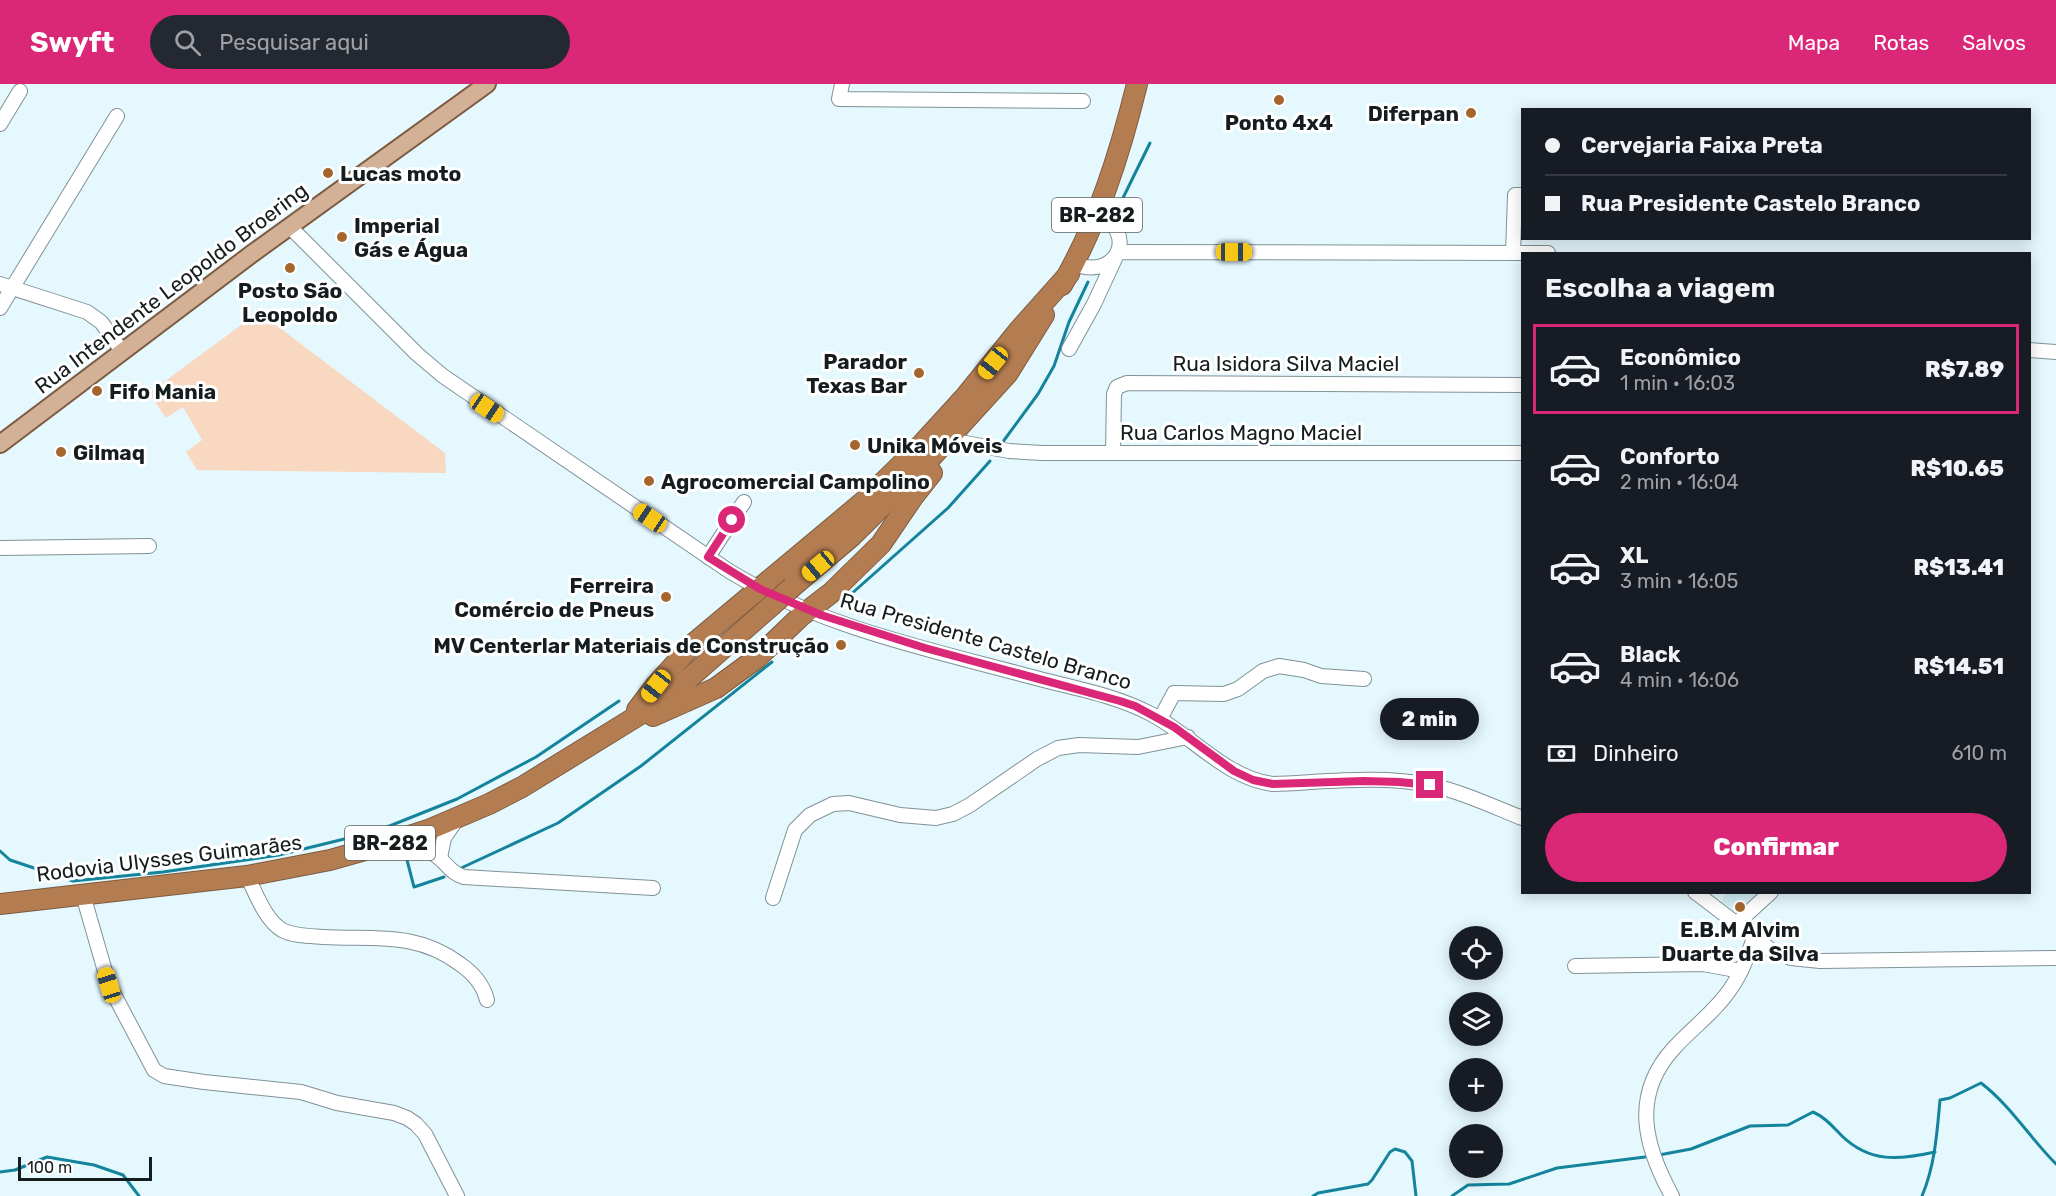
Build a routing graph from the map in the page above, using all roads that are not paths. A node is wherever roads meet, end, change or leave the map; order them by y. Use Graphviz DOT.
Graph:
graph roads {
  1 [pos="487,84"];
  2 [pos="842,84"];
  3 [pos="1137,84"];
  4 [pos="20,90"];
  5 [pos="1083,101"];
  6 [pos="117,116"];
  7 [pos="0,123"];
  8 [pos="1521,195"];
  9 [pos="1097,214"];
  10 [pos="290,227"];
  11 [pos="1118,252"];
  12 [pos="1513,253"];
  13 [pos="1521,253"];
  14 [pos="1071,269"];
  15 [pos="6,286"];
  16 [pos="0,308"];
  17 [pos="1069,350"];
  18 [pos="2031,350"];
  19 [pos="122,351"];
  20 [pos="2056,352"];
  21 [pos="1008,373"];
  22 [pos="1521,385"];
  23 [pos="960,442"];
  24 [pos="0,444"];
  25 [pos="1113,453"];
  26 [pos="1521,453"];
  27 [pos="744,502"];
  28 [pos="149,546"];
  29 [pos="0,548"];
  30 [pos="708,557"];
  31 [pos="760,589"];
  32 [pos="809,610"];
  33 [pos="1364,679"];
  34 [pos="1160,719"];
  35 [pos="626,724"];
  36 [pos="1188,737"];
  37 [pos="573,756"];
  38 [pos="1521,818"];
  39 [pos="457,819"];
  40 [pos="403,839"];
  41 [pos="440,858"];
  42 [pos="247,876"];
  43 [pos="653,888"];
  44 [pos="1698,894"];
  45 [pos="1769,894"];
  46 [pos="83,895"];
  47 [pos="773,898"];
  48 [pos="0,904"];
  49 [pos="1736,924"];
  50 [pos="1754,938"];
  51 [pos="2056,958"];
  52 [pos="1575,966"];
  53 [pos="1741,971"];
  54 [pos="487,1000"];
  55 [pos="457,1196"];
  56 [pos="1672,1196"];
  1 -- 10 [label="main road, Rua Intendente Leopoldo Broering"];
  2 -- 5 [label="street"];
  3 -- 9 [label="highway, Rodovia Ulysses Guimarães / BR-282"];
  4 -- 7 [label="street"];
  6 -- 15 [label="street"];
  8 -- 12 [label="street"];
  9 -- 11 [label="street"];
  9 -- 14 [label="highway, Rodovia Ulysses Guimarães / BR-282"];
  10 -- 19 [label="main road, Rua Intendente Leopoldo Broering"];
  10 -- 30 [label="street, Rua Presidente Castelo Branco"];
  11 -- 12 [label="street"];
  11 -- 14 [label="street"];
  11 -- 17 [label="street"];
  12 -- 13 [label="street"];
  14 -- 21 [label="highway, Rodovia Ulysses Guimarães / BR-282"];
  14 -- 31 [label="highway"];
  15 -- 16 [label="street"];
  15 -- 19 [label="street"];
  18 -- 20 [label="street"];
  19 -- 24 [label="main road, Rua Intendente Leopoldo Broering"];
  21 -- 23 [label="highway"];
  21 -- 35 [label="highway, Rodovia Ulysses Guimarães / BR-282, bridge"];
  22 -- 25 [label="street, Rua Isidora Silva Maciel"];
  23 -- 25 [label="street, Rua Carlos Magno Maciel"];
  23 -- 32 [label="highway"];
  25 -- 26 [label="street, Rua Carlos Magno Maciel"];
  27 -- 30 [label="street"];
  28 -- 29 [label="street"];
  30 -- 31 [label="street, Rua Presidente Castelo Branco"];
  31 -- 32 [label="street, Rua Presidente Castelo Branco"];
  31 -- 35 [label="highway"];
  32 -- 34 [label="street, Rua Presidente Castelo Branco"];
  32 -- 37 [label="highway"];
  33 -- 34 [label="street"];
  34 -- 36 [label="street, Rua Presidente Castelo Branco"];
  35 -- 37 [label="highway, Rodovia Ulysses Guimarães / BR-282"];
  36 -- 38 [label="street, Rua Presidente Castelo Branco"];
  36 -- 47 [label="street"];
  37 -- 39 [label="highway, Rodovia Ulysses Guimarães / BR-282"];
  39 -- 40 [label="highway, Rodovia Ulysses Guimarães / BR-282"];
  39 -- 41 [label="street"];
  40 -- 41 [label="street"];
  40 -- 42 [label="highway, Rodovia Ulysses Guimarães / BR-282"];
  41 -- 43 [label="street"];
  42 -- 46 [label="highway, Rodovia Ulysses Guimarães / BR-282"];
  42 -- 54 [label="street"];
  44 -- 49 [label="street"];
  45 -- 49 [label="street"];
  46 -- 48 [label="highway, Rodovia Ulysses Guimarães / BR-282"];
  46 -- 55 [label="street"];
  49 -- 50 [label="street"];
  50 -- 51 [label="street"];
  50 -- 53 [label="street"];
  52 -- 53 [label="street"];
  53 -- 56 [label="street"];
}
